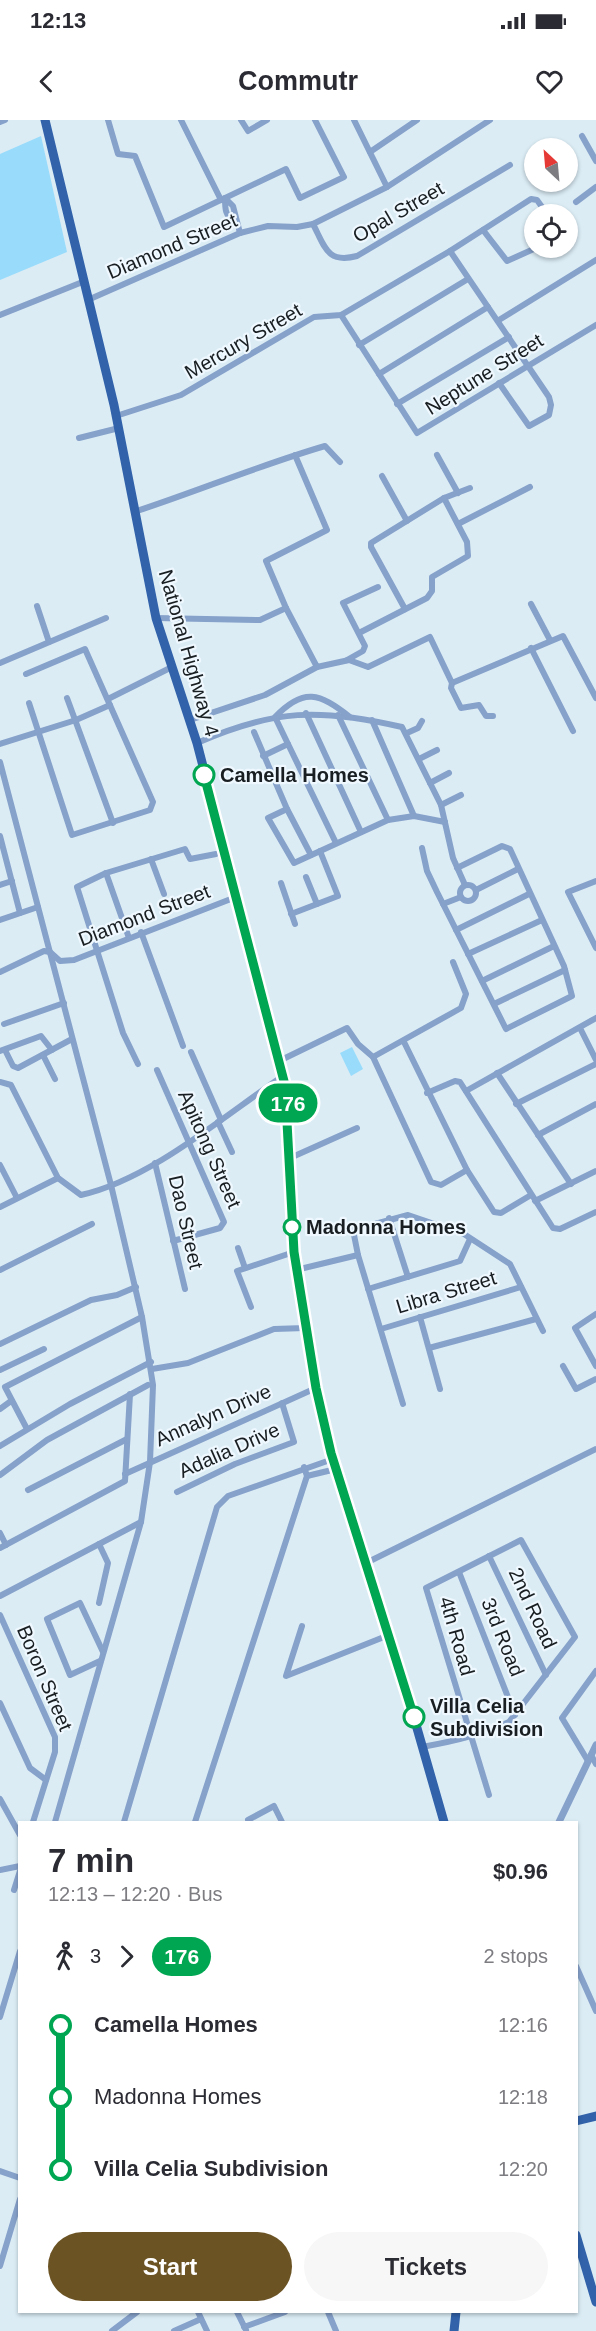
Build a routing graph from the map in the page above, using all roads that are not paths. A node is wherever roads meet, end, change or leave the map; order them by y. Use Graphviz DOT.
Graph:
graph roads {
  1 [pos="5,120"];
  2 [pos="45,120"];
  3 [pos="108,120"];
  4 [pos="182,120"];
  5 [pos="241,120"];
  6 [pos="267,120"];
  7 [pos="315,120"];
  8 [pos="354,120"];
  9 [pos="417,120"];
  10 [pos="490,120"];
  11 [pos="0,122"];
  12 [pos="582,136"];
  13 [pos="370,152"];
  14 [pos="595,157"];
  15 [pos="510,165"];
  16 [pos="387,187"];
  17 [pos="596,188"];
  18 [pos="223,199"];
  19 [pos="576,202"];
  20 [pos="524,204"];
  21 [pos="524,204"];
  22 [pos="539,204"];
  23 [pos="313,224"];
  24 [pos="483,230"];
  25 [pos="240,232"];
  26 [pos="450,251"];
  27 [pos="524,253"];
  28 [pos="596,260"];
  29 [pos="468,279"];
  30 [pos="85,280"];
  31 [pos="90,299"];
  32 [pos="488,307"];
  33 [pos="0,315"];
  34 [pos="341,315"];
  35 [pos="499,320"];
  36 [pos="596,325"];
  37 [pos="509,337"];
  38 [pos="359,345"];
  39 [pos="529,365"];
  40 [pos="379,374"];
  41 [pos="500,383"];
  42 [pos="397,404"];
  43 [pos="116,417"];
  44 [pos="119,428"];
  45 [pos="79,438"];
  46 [pos="295,455"];
  47 [pos="437,455"];
  48 [pos="340,462"];
  49 [pos="382,476"];
  50 [pos="530,487"];
  51 [pos="470,488"];
  52 [pos="458,493"];
  53 [pos="444,498"];
  54 [pos="134,512"];
  55 [pos="407,521"];
  56 [pos="458,524"];
  57 [pos="378,587"];
  58 [pos="531,604"];
  59 [pos="37,606"];
  60 [pos="286,608"];
  61 [pos="405,609"];
  62 [pos="106,618"];
  63 [pos="156,618"];
  64 [pos="358,633"];
  65 [pos="550,640"];
  66 [pos="49,642"];
  67 [pos="531,648"];
  68 [pos="347,660"];
  69 [pos="0,663"];
  70 [pos="171,667"];
  71 [pos="317,667"];
  72 [pos="26,674"];
  73 [pos="452,683"];
  74 [pos="67,698"];
  75 [pos="596,698"];
  76 [pos="109,702"];
  77 [pos="29,703"];
  78 [pos="306,713"];
  79 [pos="338,715"];
  80 [pos="493,716"];
  81 [pos="275,717"];
  82 [pos="351,717"];
  83 [pos="75,720"];
  84 [pos="190,720"];
  85 [pos="372,720"];
  86 [pos="422,721"];
  87 [pos="573,731"];
  88 [pos="39,732"];
  89 [pos="254,732"];
  90 [pos="407,733"];
  91 [pos="197,743"];
  92 [pos="0,744"];
  93 [pos="288,744"];
  94 [pos="437,750"];
  95 [pos="263,756"];
  96 [pos="419,759"];
  97 [pos="0,762"];
  98 [pos="449,773"];
  99 [pos="430,783"];
  100 [pos="461,795"];
  101 [pos="441,805"];
  102 [pos="287,809"];
  103 [pos="414,816"];
  104 [pos="388,819"];
  105 [pos="445,822"];
  106 [pos="112,823"];
  107 [pos="361,832"];
  108 [pos="0,836"];
  109 [pos="336,843"];
  110 [pos="422,848"];
  111 [pos="320,851"];
  112 [pos="220,853"];
  113 [pos="2,854"];
  114 [pos="311,855"];
  115 [pos="151,859"];
  116 [pos="457,868"];
  117 [pos="518,869"];
  118 [pos="106,873"];
  119 [pos="306,877"];
  120 [pos="12,881"];
  121 [pos="596,881"];
  122 [pos="281,884"];
  123 [pos="0,885"];
  124 [pos="465,885"];
  125 [pos="476,890"];
  126 [pos="164,894"];
  127 [pos="529,894"];
  128 [pos="236,897"];
  129 [pos="461,897"];
  130 [pos="317,904"];
  131 [pos="443,904"];
  132 [pos="38,907"];
  133 [pos="20,913"];
  134 [pos="291,914"];
  135 [pos="0,920"];
  136 [pos="542,920"];
  137 [pos="295,924"];
  138 [pos="456,930"];
  139 [pos="141,933"];
  140 [pos="129,938"];
  141 [pos="554,946"];
  142 [pos="596,948"];
  143 [pos="50,952"];
  144 [pos="96,952"];
  145 [pos="468,954"];
  146 [pos="453,962"];
  147 [pos="565,970"];
  148 [pos="0,972"];
  149 [pos="482,981"];
  150 [pos="64,1003"];
  151 [pos="494,1004"];
  152 [pos="596,1018"];
  153 [pos="4,1024"];
  154 [pos="580,1028"];
  155 [pos="72,1039"];
  156 [pos="404,1042"];
  157 [pos="183,1046"];
  158 [pos="52,1050"];
  159 [pos="2,1051"];
  160 [pos="191,1052"];
  161 [pos="43,1055"];
  162 [pos="373,1057"];
  163 [pos="279,1061"];
  164 [pos="596,1062"];
  165 [pos="138,1064"];
  166 [pos="157,1070"];
  167 [pos="497,1073"];
  168 [pos="283,1076"];
  169 [pos="55,1079"];
  170 [pos="0,1082"];
  171 [pos="466,1090"];
  172 [pos="428,1093"];
  173 [pos="516,1104"];
  174 [pos="596,1104"];
  175 [pos="219,1121"];
  176 [pos="357,1128"];
  177 [pos="538,1135"];
  178 [pos="189,1142"];
  179 [pos="232,1152"];
  180 [pos="290,1158"];
  181 [pos="155,1162"];
  182 [pos="0,1165"];
  183 [pos="467,1170"];
  184 [pos="596,1171"];
  185 [pos="58,1178"];
  186 [pos="571,1184"];
  187 [pos="111,1185"];
  188 [pos="531,1195"];
  189 [pos="17,1198"];
  190 [pos="536,1201"];
  191 [pos="0,1207"];
  192 [pos="596,1212"];
  193 [pos="388,1218"];
  194 [pos="92,1224"];
  195 [pos="470,1239"];
  196 [pos="174,1241"];
  197 [pos="238,1248"];
  198 [pos="294,1252"];
  199 [pos="358,1255"];
  200 [pos="245,1268"];
  201 [pos="0,1270"];
  202 [pos="296,1270"];
  203 [pos="408,1277"];
  204 [pos="136,1287"];
  205 [pos="521,1287"];
  206 [pos="185,1289"];
  207 [pos="369,1289"];
  208 [pos="251,1307"];
  209 [pos="596,1315"];
  210 [pos="142,1317"];
  211 [pos="420,1317"];
  212 [pos="536,1319"];
  213 [pos="305,1328"];
  214 [pos="381,1329"];
  215 [pos="543,1331"];
  216 [pos="0,1344"];
  217 [pos="44,1348"];
  218 [pos="429,1348"];
  219 [pos="151,1362"];
  220 [pos="563,1366"];
  221 [pos="596,1366"];
  222 [pos="152,1369"];
  223 [pos="0,1370"];
  224 [pos="596,1379"];
  225 [pos="147,1385"];
  226 [pos="316,1388"];
  227 [pos="440,1389"];
  228 [pos="130,1394"];
  229 [pos="11,1401"];
  230 [pos="282,1402"];
  231 [pos="403,1404"];
  232 [pos="0,1408"];
  233 [pos="27,1429"];
  234 [pos="127,1439"];
  235 [pos="0,1446"];
  236 [pos="596,1449"];
  237 [pos="333,1459"];
  238 [pos="150,1462"];
  239 [pos="304,1467"];
  240 [pos="336,1469"];
  241 [pos="0,1475"];
  242 [pos="307,1476"];
  243 [pos="125,1478"];
  244 [pos="28,1490"];
  245 [pos="177,1492"];
  246 [pos="141,1522"];
  247 [pos="0,1533"];
  248 [pos="99,1544"];
  249 [pos="3,1546"];
  250 [pos="489,1556"];
  251 [pos="366,1563"];
  252 [pos="459,1572"];
  253 [pos="0,1596"];
  254 [pos="99,1603"];
  255 [pos="0,1615"];
  256 [pos="302,1626"];
  257 [pos="389,1635"];
  258 [pos="103,1652"];
  259 [pos="100,1661"];
  260 [pos="596,1671"];
  261 [pos="546,1675"];
  262 [pos="0,1703"];
  263 [pos="515,1715"];
  264 [pos="469,1736"];
  265 [pos="596,1744"];
  266 [pos="422,1747"];
  267 [pos="589,1758"];
  268 [pos="596,1764"];
  269 [pos="46,1780"];
  270 [pos="489,1795"];
  271 [pos="0,1799"];
  272 [pos="33,1821"];
  273 [pos="55,1821"];
  274 [pos="124,1821"];
  275 [pos="195,1821"];
  276 [pos="248,1821"];
  277 [pos="282,1821"];
  278 [pos="444,1821"];
  279 [pos="559,1821"];
  280 [pos="18,1830"];
  281 [pos="18,1866"];
  282 [pos="0,1870"];
  283 [pos="18,1877"];
  284 [pos="14,1890"];
  285 [pos="18,1958"];
  286 [pos="578,1970"];
  287 [pos="596,2011"];
  288 [pos="0,2017"];
  289 [pos="596,2116"];
  290 [pos="578,2120"];
  291 [pos="0,2171"];
  292 [pos="18,2177"];
  293 [pos="18,2206"];
  294 [pos="578,2242"];
  295 [pos="0,2266"];
  296 [pos="596,2302"];
  297 [pos="136,2313"];
  298 [pos="198,2313"];
  299 [pos="237,2313"];
  300 [pos="283,2313"];
  301 [pos="328,2313"];
  302 [pos="456,2313"];
  303 [pos="201,2319"];
  304 [pos="245,2329"];
  305 [pos="112,2331"];
  306 [pos="174,2331"];
  307 [pos="207,2331"];
  308 [pos="336,2331"];
  309 [pos="454,2331"];
  1 -- 11 [label="street"];
  2 -- 30 [label="main road, National Highway 4"];
  3 -- 18 [label="street"];
  4 -- 18 [label="street"];
  5 -- 6 [label="street"];
  7 -- 18 [label="street"];
  8 -- 13 [label="street"];
  9 -- 13 [label="street"];
  10 -- 16 [label="street, Diamond Street"];
  12 -- 14 [label="street"];
  13 -- 16 [label="street"];
  15 -- 23 [label="street, Opal Street"];
  16 -- 23 [label="street, Diamond Street"];
  17 -- 19 [label="street"];
  18 -- 25 [label="street"];
  20 -- 22 [label="street, Mercury Street"];
  21 -- 24 [label="street, Mercury Street"];
  23 -- 25 [label="street, Diamond Street"];
  24 -- 26 [label="street, Mercury Street"];
  24 -- 27 [label="street"];
  25 -- 31 [label="street, Diamond Street"];
  26 -- 29 [label="street"];
  26 -- 34 [label="street, Mercury Street"];
  28 -- 35 [label="street"];
  29 -- 32 [label="street"];
  29 -- 38 [label="street"];
  30 -- 31 [label="main road, National Highway 4"];
  30 -- 33 [label="street"];
  31 -- 43 [label="main road, National Highway 4"];
  32 -- 35 [label="street"];
  32 -- 40 [label="street"];
  34 -- 38 [label="street, Neptune Street"];
  34 -- 43 [label="street, Mercury Street"];
  35 -- 37 [label="street"];
  36 -- 39 [label="street, Neptune Street"];
  37 -- 39 [label="street"];
  37 -- 42 [label="street"];
  38 -- 40 [label="street, Neptune Street"];
  39 -- 41 [label="street, Neptune Street"];
  39 -- 41 [label="street"];
  40 -- 42 [label="street, Neptune Street"];
  41 -- 42 [label="street, Neptune Street"];
  43 -- 44 [label="main road, National Highway 4"];
  44 -- 45 [label="street"];
  44 -- 54 [label="main road, National Highway 4"];
  46 -- 48 [label="street"];
  46 -- 54 [label="street"];
  46 -- 60 [label="street"];
  47 -- 52 [label="street"];
  49 -- 55 [label="street"];
  50 -- 56 [label="street"];
  51 -- 52 [label="street"];
  52 -- 53 [label="street"];
  53 -- 55 [label="street"];
  53 -- 56 [label="street"];
  54 -- 63 [label="main road, National Highway 4"];
  55 -- 61 [label="street"];
  56 -- 61 [label="street"];
  57 -- 64 [label="street"];
  58 -- 65 [label="street"];
  59 -- 66 [label="street"];
  60 -- 63 [label="street"];
  60 -- 71 [label="street"];
  61 -- 64 [label="street"];
  62 -- 66 [label="street"];
  63 -- 70 [label="main road, National Highway 4"];
  64 -- 68 [label="street"];
  65 -- 67 [label="street"];
  65 -- 75 [label="street"];
  66 -- 69 [label="street"];
  67 -- 73 [label="street"];
  67 -- 87 [label="street"];
  68 -- 71 [label="street"];
  68 -- 73 [label="street"];
  70 -- 76 [label="street"];
  70 -- 84 [label="main road, National Highway 4"];
  71 -- 84 [label="street"];
  72 -- 76 [label="street"];
  73 -- 80 [label="street"];
  74 -- 83 [label="street"];
  76 -- 83 [label="street"];
  76 -- 106 [label="street"];
  77 -- 88 [label="street"];
  78 -- 79 [label="street"];
  78 -- 81 [label="street"];
  78 -- 107 [label="street"];
  79 -- 82 [label="street"];
  79 -- 104 [label="street"];
  81 -- 82 [label="street"];
  81 -- 91 [label="street"];
  81 -- 93 [label="street"];
  82 -- 85 [label="street"];
  83 -- 88 [label="street"];
  83 -- 106 [label="street"];
  84 -- 91 [label="main road, National Highway 4"];
  85 -- 90 [label="street"];
  85 -- 103 [label="street"];
  86 -- 90 [label="street"];
  88 -- 92 [label="street"];
  88 -- 106 [label="street"];
  89 -- 95 [label="street"];
  90 -- 96 [label="street"];
  91 -- 112 [label="main road, National Highway 4"];
  93 -- 95 [label="street"];
  93 -- 109 [label="street"];
  94 -- 96 [label="street"];
  95 -- 102 [label="street"];
  96 -- 99 [label="street"];
  97 -- 132 [label="street"];
  98 -- 99 [label="street"];
  99 -- 101 [label="street"];
  100 -- 101 [label="street"];
  101 -- 105 [label="street"];
  102 -- 114 [label="street"];
  102 -- 114 [label="street"];
  103 -- 104 [label="street"];
  103 -- 105 [label="street"];
  104 -- 107 [label="street"];
  105 -- 116 [label="street"];
  107 -- 109 [label="street"];
  108 -- 113 [label="street"];
  109 -- 111 [label="street"];
  110 -- 131 [label="street"];
  111 -- 114 [label="street"];
  111 -- 130 [label="street"];
  112 -- 115 [label="street"];
  112 -- 128 [label="main road, National Highway 4"];
  113 -- 120 [label="street"];
  115 -- 118 [label="street"];
  115 -- 126 [label="street"];
  116 -- 117 [label="street"];
  116 -- 124 [label="street"];
  117 -- 125 [label="street"];
  117 -- 127 [label="street"];
  118 -- 140 [label="street"];
  118 -- 144 [label="street"];
  119 -- 130 [label="street"];
  120 -- 123 [label="street"];
  120 -- 133 [label="street"];
  121 -- 142 [label="street"];
  122 -- 134 [label="street"];
  124 -- 125 [label="street"];
  124 -- 129 [label="street"];
  125 -- 129 [label="street"];
  127 -- 136 [label="street"];
  127 -- 138 [label="street"];
  128 -- 139 [label="street, Diamond Street"];
  128 -- 163 [label="main road, National Highway 4"];
  129 -- 131 [label="street"];
  130 -- 134 [label="street"];
  131 -- 138 [label="street"];
  132 -- 133 [label="street"];
  132 -- 143 [label="street"];
  133 -- 135 [label="street"];
  134 -- 137 [label="street"];
  136 -- 141 [label="street"];
  136 -- 145 [label="street"];
  138 -- 145 [label="street"];
  139 -- 140 [label="street, Diamond Street"];
  139 -- 157 [label="street"];
  140 -- 144 [label="street, Diamond Street"];
  141 -- 147 [label="street"];
  141 -- 149 [label="street"];
  143 -- 144 [label="street, Diamond Street"];
  143 -- 148 [label="street"];
  143 -- 150 [label="street"];
  144 -- 165 [label="street"];
  145 -- 149 [label="street"];
  146 -- 156 [label="street"];
  147 -- 151 [label="street"];
  147 -- 151 [label="street"];
  149 -- 151 [label="street"];
  150 -- 153 [label="street"];
  150 -- 155 [label="street"];
  152 -- 154 [label="street"];
  154 -- 164 [label="street"];
  154 -- 167 [label="street"];
  155 -- 158 [label="street"];
  155 -- 187 [label="street"];
  156 -- 162 [label="street"];
  156 -- 172 [label="street"];
  158 -- 159 [label="street"];
  158 -- 161 [label="street"];
  159 -- 161 [label="street"];
  160 -- 175 [label="street"];
  161 -- 169 [label="street"];
  162 -- 163 [label="street"];
  162 -- 183 [label="street"];
  163 -- 168 [label="main road, National Highway 4"];
  164 -- 173 [label="street"];
  166 -- 178 [label="street, Apitong Street"];
  167 -- 171 [label="street"];
  167 -- 173 [label="street"];
  168 -- 175 [label="street"];
  168 -- 180 [label="main road, National Highway 4"];
  170 -- 185 [label="street"];
  171 -- 172 [label="street"];
  171 -- 188 [label="street"];
  172 -- 183 [label="street"];
  173 -- 177 [label="street"];
  174 -- 177 [label="street"];
  175 -- 178 [label="street"];
  175 -- 179 [label="street"];
  176 -- 180 [label="street"];
  177 -- 186 [label="street"];
  178 -- 181 [label="street"];
  178 -- 196 [label="street, Apitong Street"];
  180 -- 198 [label="main road, National Highway 4"];
  181 -- 187 [label="street"];
  181 -- 196 [label="street, Dao Street"];
  182 -- 189 [label="street"];
  183 -- 188 [label="street"];
  184 -- 186 [label="street"];
  185 -- 187 [label="street"];
  185 -- 189 [label="street"];
  186 -- 190 [label="street"];
  187 -- 204 [label="street"];
  188 -- 190 [label="street"];
  189 -- 191 [label="street"];
  190 -- 192 [label="street"];
  193 -- 195 [label="street"];
  193 -- 199 [label="street"];
  193 -- 203 [label="street"];
  194 -- 201 [label="street"];
  195 -- 203 [label="street"];
  195 -- 205 [label="street"];
  196 -- 206 [label="street, Dao Street"];
  197 -- 200 [label="street"];
  198 -- 200 [label="street"];
  198 -- 202 [label="main road, National Highway 4"];
  199 -- 202 [label="street"];
  199 -- 207 [label="street"];
  200 -- 208 [label="street"];
  202 -- 213 [label="main road, National Highway 4"];
  203 -- 207 [label="street"];
  204 -- 210 [label="street"];
  204 -- 216 [label="street"];
  205 -- 211 [label="street, Libra Street"];
  205 -- 212 [label="street"];
  207 -- 214 [label="street"];
  209 -- 221 [label="street"];
  210 -- 219 [label="street"];
  210 -- 229 [label="street"];
  211 -- 214 [label="street, Libra Street"];
  211 -- 218 [label="street"];
  212 -- 215 [label="street"];
  212 -- 218 [label="street"];
  213 -- 222 [label="street"];
  213 -- 226 [label="main road, National Highway 4"];
  214 -- 231 [label="street"];
  217 -- 223 [label="street"];
  218 -- 227 [label="street"];
  219 -- 222 [label="street"];
  219 -- 233 [label="street"];
  220 -- 224 [label="street"];
  222 -- 238 [label="street"];
  225 -- 228 [label="street"];
  226 -- 230 [label="street, Annalyn Drive"];
  226 -- 237 [label="main road, National Highway 4"];
  228 -- 234 [label="street"];
  228 -- 241 [label="street"];
  229 -- 232 [label="street"];
  229 -- 233 [label="street"];
  230 -- 238 [label="street, Annalyn Drive"];
  230 -- 245 [label="street, Adalia Drive"];
  233 -- 235 [label="street"];
  234 -- 243 [label="street"];
  234 -- 244 [label="street"];
  236 -- 251 [label="street"];
  237 -- 239 [label="street"];
  237 -- 240 [label="main road, National Highway 4"];
  238 -- 243 [label="street, Annalyn Drive"];
  238 -- 246 [label="street"];
  239 -- 242 [label="street"];
  239 -- 274 [label="street"];
  240 -- 242 [label="street"];
  240 -- 251 [label="main road, National Highway 4"];
  242 -- 275 [label="street"];
  243 -- 249 [label="street, Annalyn Drive"];
  246 -- 248 [label="street"];
  246 -- 258 [label="street"];
  247 -- 249 [label="street"];
  248 -- 253 [label="street"];
  248 -- 254 [label="street"];
  250 -- 252 [label="street, 4th Road"];
  250 -- 261 [label="street, 2nd Road"];
  250 -- 261 [label="street, 4th Road"];
  251 -- 257 [label="main road, National Highway 4"];
  252 -- 263 [label="street, 3rd Road"];
  252 -- 264 [label="street, 4th Road"];
  255 -- 269 [label="street, Boron Street"];
  256 -- 257 [label="street"];
  257 -- 266 [label="main road, National Highway 4"];
  258 -- 259 [label="street"];
  258 -- 259 [label="street"];
  259 -- 273 [label="street"];
  260 -- 267 [label="street"];
  261 -- 263 [label="street"];
  262 -- 269 [label="street"];
  263 -- 264 [label="street"];
  264 -- 266 [label="street"];
  264 -- 270 [label="street, 4th Road"];
  265 -- 267 [label="street"];
  266 -- 278 [label="main road, National Highway 4"];
  267 -- 268 [label="street"];
  267 -- 279 [label="street"];
  269 -- 272 [label="street, Boron Street"];
  271 -- 280 [label="street"];
  276 -- 277 [label="street"];
  281 -- 282 [label="street"];
  283 -- 284 [label="street"];
  285 -- 288 [label="street"];
  286 -- 287 [label="street"];
  289 -- 290 [label="main road"];
  291 -- 292 [label="street"];
  293 -- 295 [label="street"];
  294 -- 296 [label="main road"];
  297 -- 305 [label="street"];
  298 -- 303 [label="street"];
  299 -- 304 [label="street"];
  300 -- 304 [label="street"];
  301 -- 308 [label="street"];
  302 -- 309 [label="main road"];
  303 -- 306 [label="street"];
  303 -- 307 [label="street"];
}
